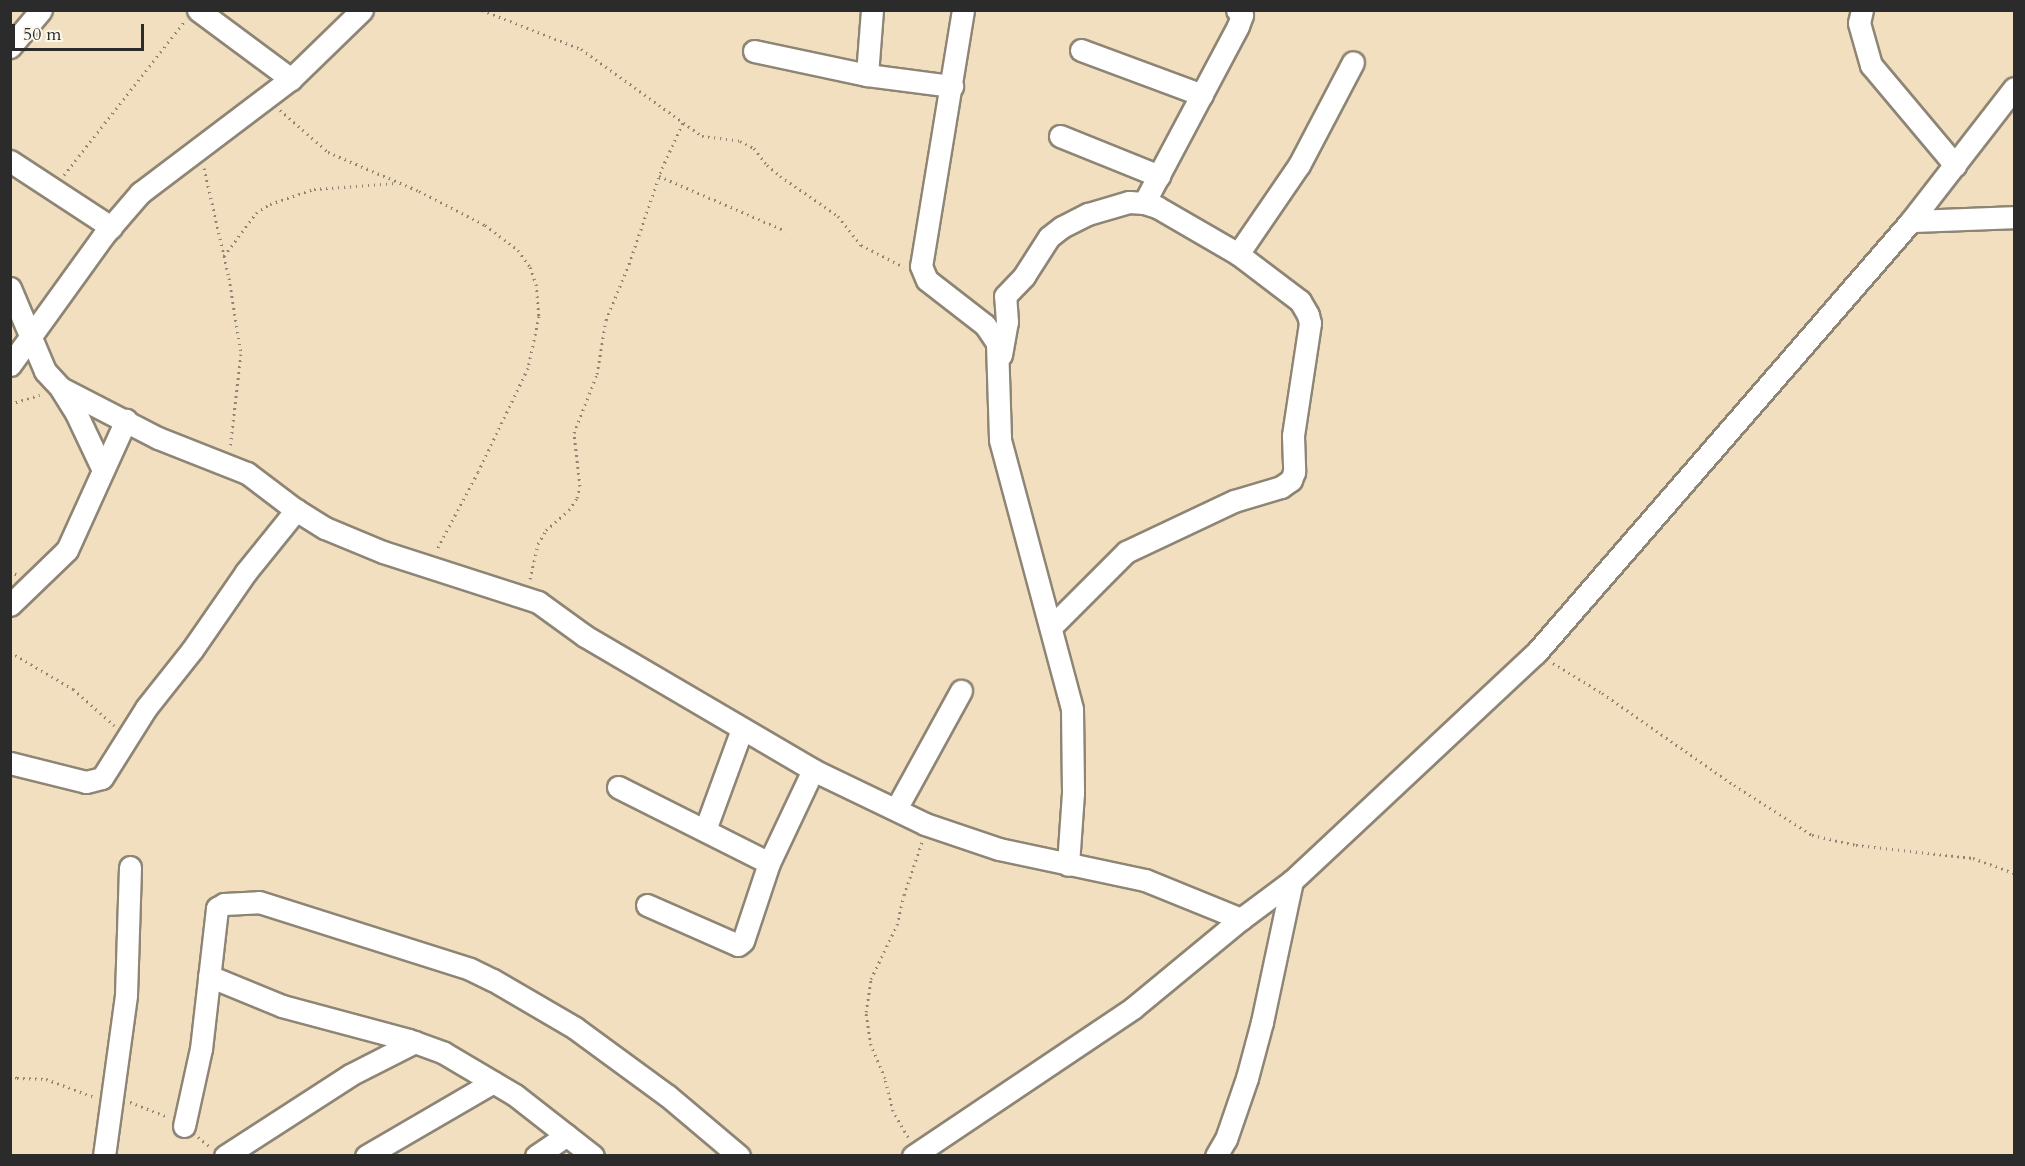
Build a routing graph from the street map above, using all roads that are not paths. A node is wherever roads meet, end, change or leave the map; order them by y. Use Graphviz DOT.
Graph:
graph roads {
  1 [pos="41,10"];
  2 [pos="362,10"];
  3 [pos="873,10"];
  4 [pos="963,10"];
  5 [pos="1237,10"];
  6 [pos="1862,10"];
  7 [pos="193,14"];
  8 [pos="10,47"];
  9 [pos="1081,50"];
  10 [pos="754,51"];
  11 [pos="1353,62"];
  12 [pos="867,75"];
  13 [pos="291,79"];
  14 [pos="952,86"];
  15 [pos="2014,88"];
  16 [pos="1202,95"];
  17 [pos="1060,136"];
  18 [pos="10,161"];
  19 [pos="1955,165"];
  20 [pos="1159,176"];
  21 [pos="1144,203"];
  22 [pos="2014,217"];
  23 [pos="1911,221"];
  24 [pos="111,226"];
  25 [pos="1238,254"];
  26 [pos="10,288"];
  27 [pos="28,336"];
  28 [pos="1000,361"];
  29 [pos="10,365"];
  30 [pos="62,390"];
  31 [pos="126,420"];
  32 [pos="103,470"];
  33 [pos="296,510"];
  34 [pos="10,605"];
  35 [pos="1051,627"];
  36 [pos="961,691"];
  37 [pos="742,729"];
  38 [pos="10,763"];
  39 [pos="813,770"];
  40 [pos="618,787"];
  41 [pos="896,809"];
  42 [pos="705,830"];
  43 [pos="769,863"];
  44 [pos="1068,865"];
  45 [pos="130,867"];
  46 [pos="1292,881"];
  47 [pos="647,905"];
  48 [pos="1242,919"];
  49 [pos="209,976"];
  50 [pos="415,1042"];
  51 [pos="493,1082"];
  52 [pos="184,1126"];
  53 [pos="567,1135"];
  54 [pos="916,1153"];
  55 [pos="1220,1154"];
  56 [pos="104,1155"];
  57 [pos="225,1155"];
  58 [pos="366,1155"];
  59 [pos="536,1155"];
  60 [pos="593,1155"];
  61 [pos="739,1155"];
  1 -- 8 [label="street"];
  2 -- 13 [label="street"];
  3 -- 12 [label="street"];
  4 -- 14 [label="street"];
  5 -- 16 [label="street"];
  6 -- 19 [label="street"];
  7 -- 13 [label="street"];
  9 -- 16 [label="street"];
  10 -- 12 [label="street"];
  11 -- 25 [label="street"];
  12 -- 14 [label="street"];
  13 -- 24 [label="street"];
  14 -- 28 [label="street"];
  15 -- 19 [label="street"];
  16 -- 20 [label="street"];
  17 -- 20 [label="street"];
  18 -- 24 [label="street"];
  19 -- 23 [label="street"];
  20 -- 21 [label="street"];
  21 -- 25 [label="street"];
  21 -- 28 [label="street"];
  22 -- 23 [label="street"];
  23 -- 46 [label="street"];
  24 -- 27 [label="street"];
  25 -- 35 [label="street"];
  26 -- 27 [label="street"];
  27 -- 29 [label="street"];
  27 -- 30 [label="street"];
  28 -- 35 [label="street"];
  30 -- 31 [label="street"];
  30 -- 32 [label="street"];
  31 -- 32 [label="street"];
  31 -- 33 [label="street"];
  32 -- 34 [label="street"];
  33 -- 37 [label="street"];
  33 -- 38 [label="street"];
  35 -- 44 [label="street"];
  36 -- 41 [label="street"];
  37 -- 39 [label="street"];
  37 -- 42 [label="street"];
  39 -- 41 [label="street"];
  39 -- 43 [label="street"];
  40 -- 42 [label="street"];
  41 -- 44 [label="street"];
  42 -- 43 [label="street"];
  43 -- 47 [label="street"];
  44 -- 48 [label="street"];
  45 -- 56 [label="street"];
  46 -- 48 [label="street"];
  46 -- 55 [label="street"];
  48 -- 54 [label="street"];
  49 -- 50 [label="street"];
  49 -- 52 [label="street"];
  49 -- 61 [label="street"];
  50 -- 51 [label="street"];
  50 -- 57 [label="street"];
  51 -- 53 [label="street"];
  51 -- 58 [label="street"];
  53 -- 59 [label="street"];
  53 -- 60 [label="street"];
}
